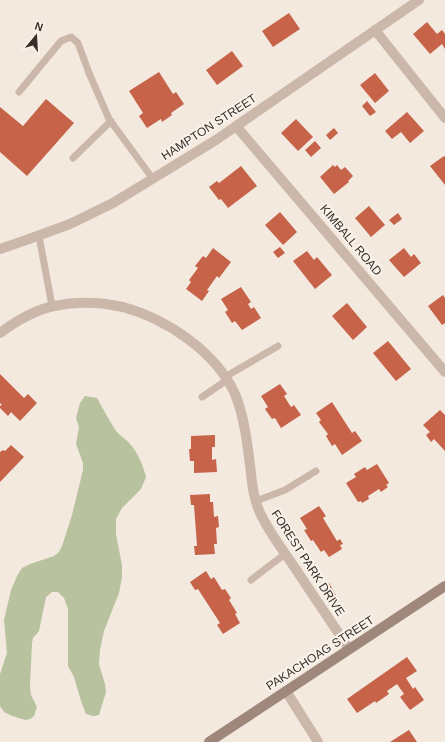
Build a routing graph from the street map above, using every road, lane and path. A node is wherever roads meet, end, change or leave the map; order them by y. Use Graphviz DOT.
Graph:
graph roads {
  1 [pos="419,0"];
  2 [pos="375,30"];
  3 [pos="18,92"];
  4 [pos="445,118"];
  5 [pos="111,120"];
  6 [pos="236,126"];
  7 [pos="73,158"];
  8 [pos="153,179"];
  9 [pos="39,236"];
  10 [pos="0,249"];
  11 [pos="52,306"];
  12 [pos="0,333"];
  13 [pos="278,346"];
  14 [pos="445,372"];
  15 [pos="226,379"];
  16 [pos="202,397"];
  17 [pos="316,471"];
  18 [pos="256,501"];
  19 [pos="285,554"];
  20 [pos="251,580"];
  21 [pos="445,586"];
  22 [pos="349,649"];
  23 [pos="286,691"];
  24 [pos="209,742"];
  25 [pos="318,742"];
  1 -- 2 [label="street, HAMPTON STREET"];
  2 -- 4 [label="street"];
  2 -- 6 [label="street, HAMPTON STREET"];
  3 -- 5 [label="lane"];
  5 -- 7 [label="lane"];
  5 -- 8 [label="lane"];
  6 -- 8 [label="street, HAMPTON STREET"];
  6 -- 14 [label="street, KIMBALL ROAD"];
  8 -- 9 [label="street, HAMPTON STREET"];
  9 -- 10 [label="street, HAMPTON STREET"];
  9 -- 11 [label="lane"];
  11 -- 12 [label="street, FOREST PARK DRIVE"];
  11 -- 15 [label="street, FOREST PARK DRIVE"];
  13 -- 15 [label="lane"];
  15 -- 16 [label="lane"];
  15 -- 18 [label="street, FOREST PARK DRIVE"];
  17 -- 18 [label="lane"];
  18 -- 19 [label="street, FOREST PARK DRIVE"];
  19 -- 20 [label="lane"];
  19 -- 22 [label="street, FOREST PARK DRIVE"];
  21 -- 22 [label="street, PAKACHOAG STREET"];
  22 -- 23 [label="street, PAKACHOAG STREET"];
  23 -- 24 [label="street, PAKACHOAG STREET"];
  23 -- 25 [label="street"];
}
